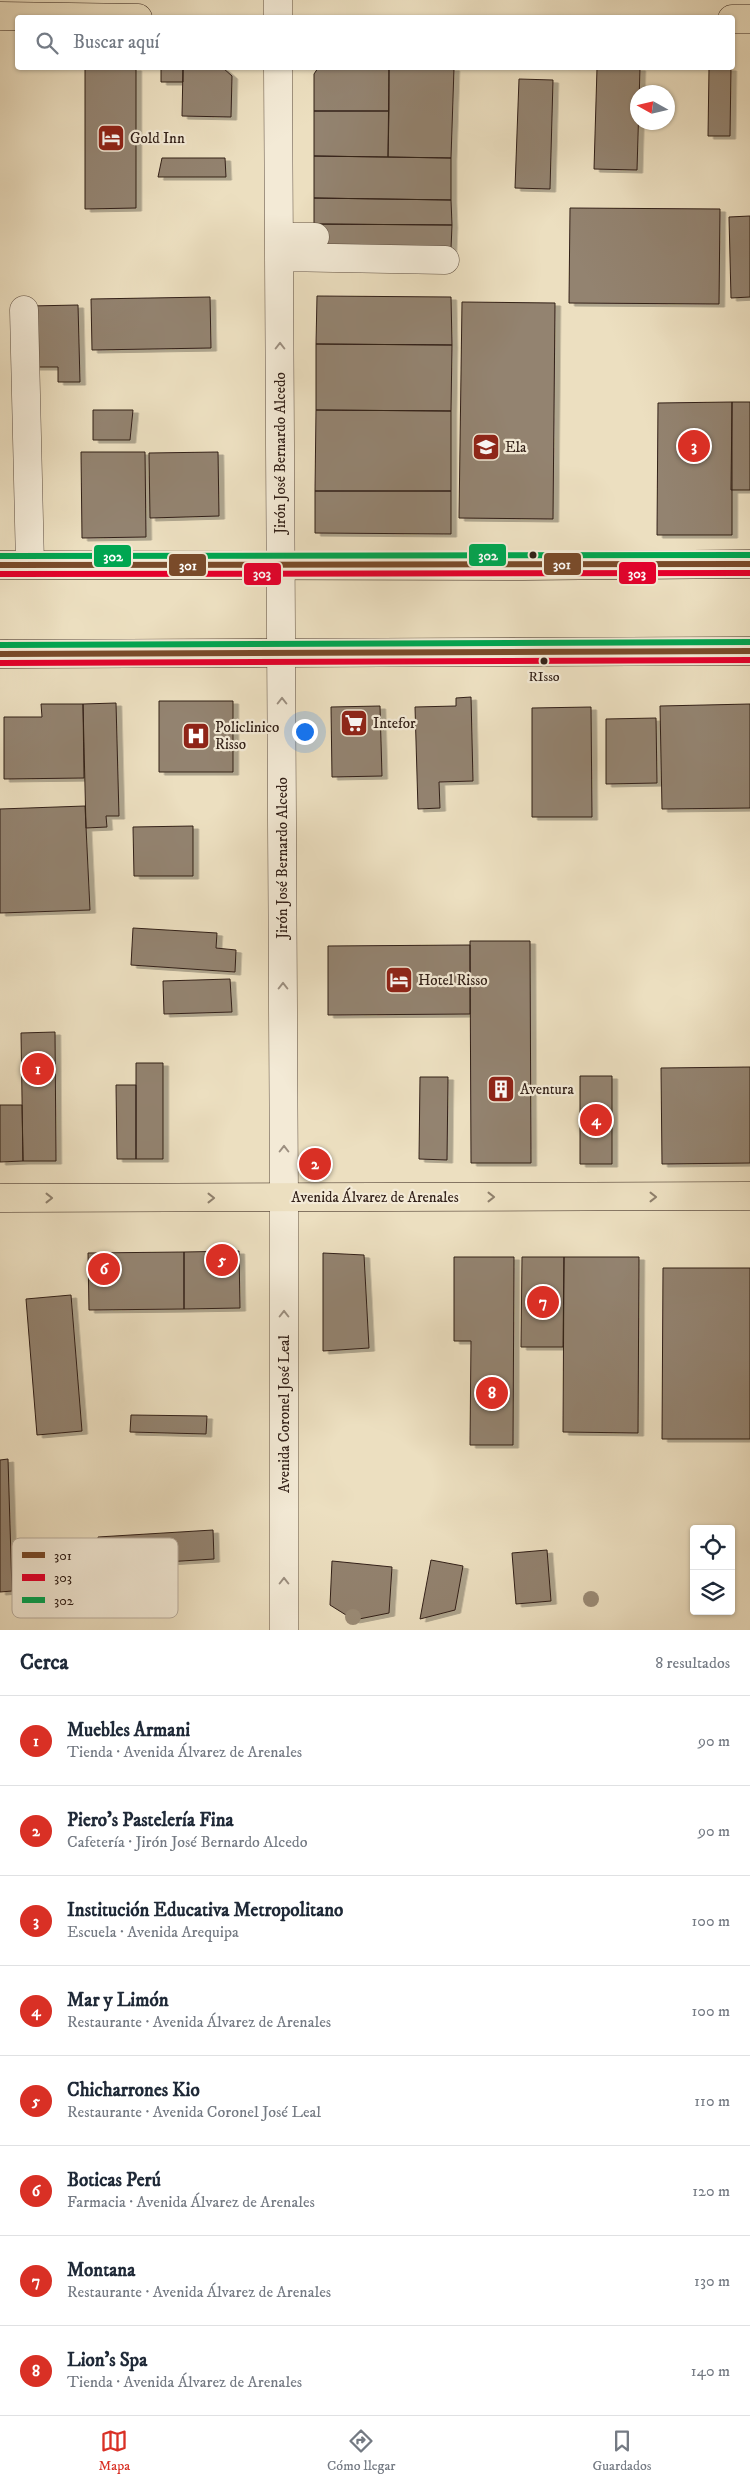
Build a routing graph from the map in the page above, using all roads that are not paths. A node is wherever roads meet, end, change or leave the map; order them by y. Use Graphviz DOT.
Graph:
graph roads {
  1 [pos="278,0"];
  2 [pos="278,15"];
  3 [pos="0,16"];
  4 [pos="15,16"];
  5 [pos="735,19"];
  6 [pos="750,19"];
  7 [pos="278,70"];
  8 [pos="315,237"];
  9 [pos="279,247"];
  10 [pos="444,260"];
  11 [pos="24,310"];
  12 [pos="30,564"];
  13 [pos="281,564"];
  14 [pos="750,564"];
  15 [pos="0,565"];
  16 [pos="750,650"];
  17 [pos="281,653"];
  18 [pos="0,654"];
  19 [pos="750,1196"];
  20 [pos="0,1198"];
  21 [pos="284,1198"];
  22 [pos="284,1630"];
  1 -- 2 [label="street"];
  3 -- 4 [label="main road"];
  5 -- 6 [label="main road"];
  7 -- 9 [label="street, Jirón José Bernardo Alcedo"];
  8 -- 9 [label="street"];
  9 -- 10 [label="street"];
  13 -- 9 [label="street, Jirón José Bernardo Alcedo, one-way"];
  11 -- 12 [label="street"];
  12 -- 13 [label="main road"];
  12 -- 15 [label="main road"];
  13 -- 14 [label="main road"];
  13 -- 17 [label="street, Jirón José Bernardo Alcedo"];
  16 -- 17 [label="main road"];
  17 -- 18 [label="main road"];
  21 -- 17 [label="street, Jirón José Bernardo Alcedo, one-way"];
  21 -- 19 [label="main road, Avenida Álvarez de Arenales, one-way"];
  20 -- 21 [label="main road, Avenida Álvarez de Arenales, one-way"];
  22 -- 21 [label="street, Avenida Coronel José Leal, one-way"];
}
